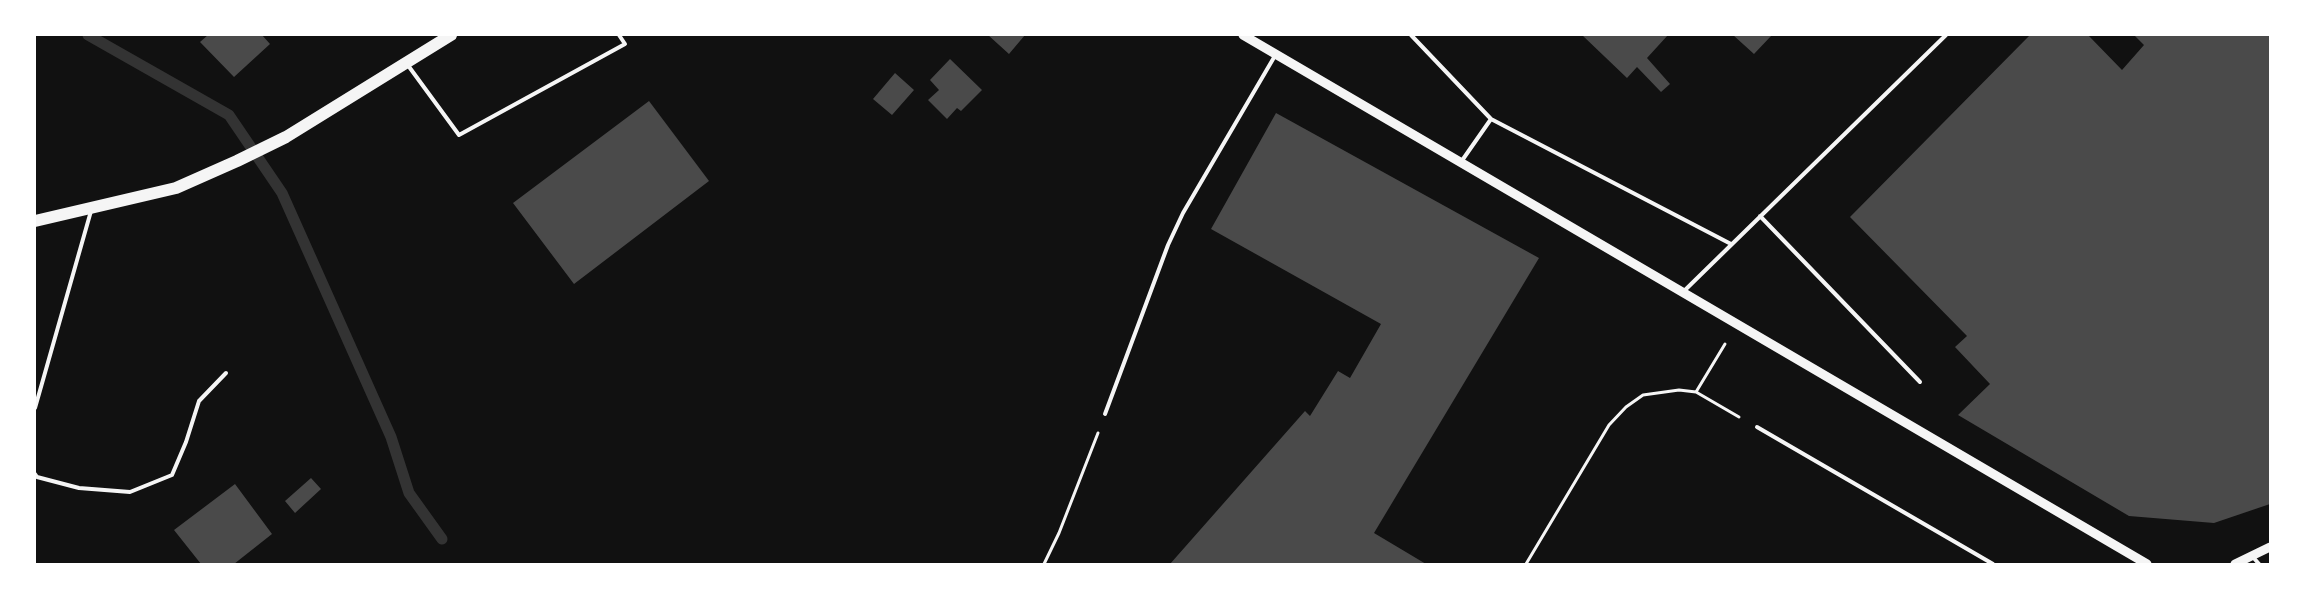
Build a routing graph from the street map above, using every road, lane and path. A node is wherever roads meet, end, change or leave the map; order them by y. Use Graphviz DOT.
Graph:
graph roads {
  1 [pos="451,35"];
  2 [pos="619,35"];
  3 [pos="1242,35"];
  4 [pos="1411,35"];
  5 [pos="1946,35"];
  6 [pos="1276,54"];
  7 [pos="406,62"];
  8 [pos="1491,119"];
  9 [pos="1461,162"];
  10 [pos="91,209"];
  11 [pos="1760,216"];
  12 [pos="35,221"];
  13 [pos="1731,244"];
  14 [pos="1682,292"];
  15 [pos="1737,324"];
  16 [pos="226,373"];
  17 [pos="1920,382"];
  18 [pos="1696,392"];
  19 [pos="35,408"];
  20 [pos="1105,414"];
  21 [pos="1757,427"];
  22 [pos="35,474"];
  23 [pos="2270,547"];
  24 [pos="2252,555"];
  25 [pos="1044,564"];
  26 [pos="1526,564"];
  27 [pos="1993,564"];
  28 [pos="2147,564"];
  29 [pos="2234,564"];
  30 [pos="2259,564"];
  1 -- 7 [label="main road"];
  2 -- 7 [label="lane"];
  3 -- 6 [label="street"];
  4 -- 8 [label="lane"];
  5 -- 11 [label="lane"];
  6 -- 9 [label="street"];
  6 -- 20 [label="lane"];
  7 -- 10 [label="main road"];
  8 -- 9 [label="lane"];
  8 -- 13 [label="lane"];
  9 -- 14 [label="street"];
  10 -- 12 [label="main road"];
  10 -- 19 [label="lane"];
  11 -- 13 [label="lane"];
  11 -- 17 [label="lane"];
  13 -- 14 [label="lane"];
  14 -- 15 [label="street"];
  15 -- 18 [label="path"];
  15 -- 28 [label="street"];
  16 -- 22 [label="lane"];
  18 -- 21 [label="path"];
  18 -- 26 [label="path"];
  20 -- 25 [label="path"];
  21 -- 27 [label="lane"];
  23 -- 24 [label="street"];
  24 -- 29 [label="street"];
  24 -- 30 [label="lane"];
}
